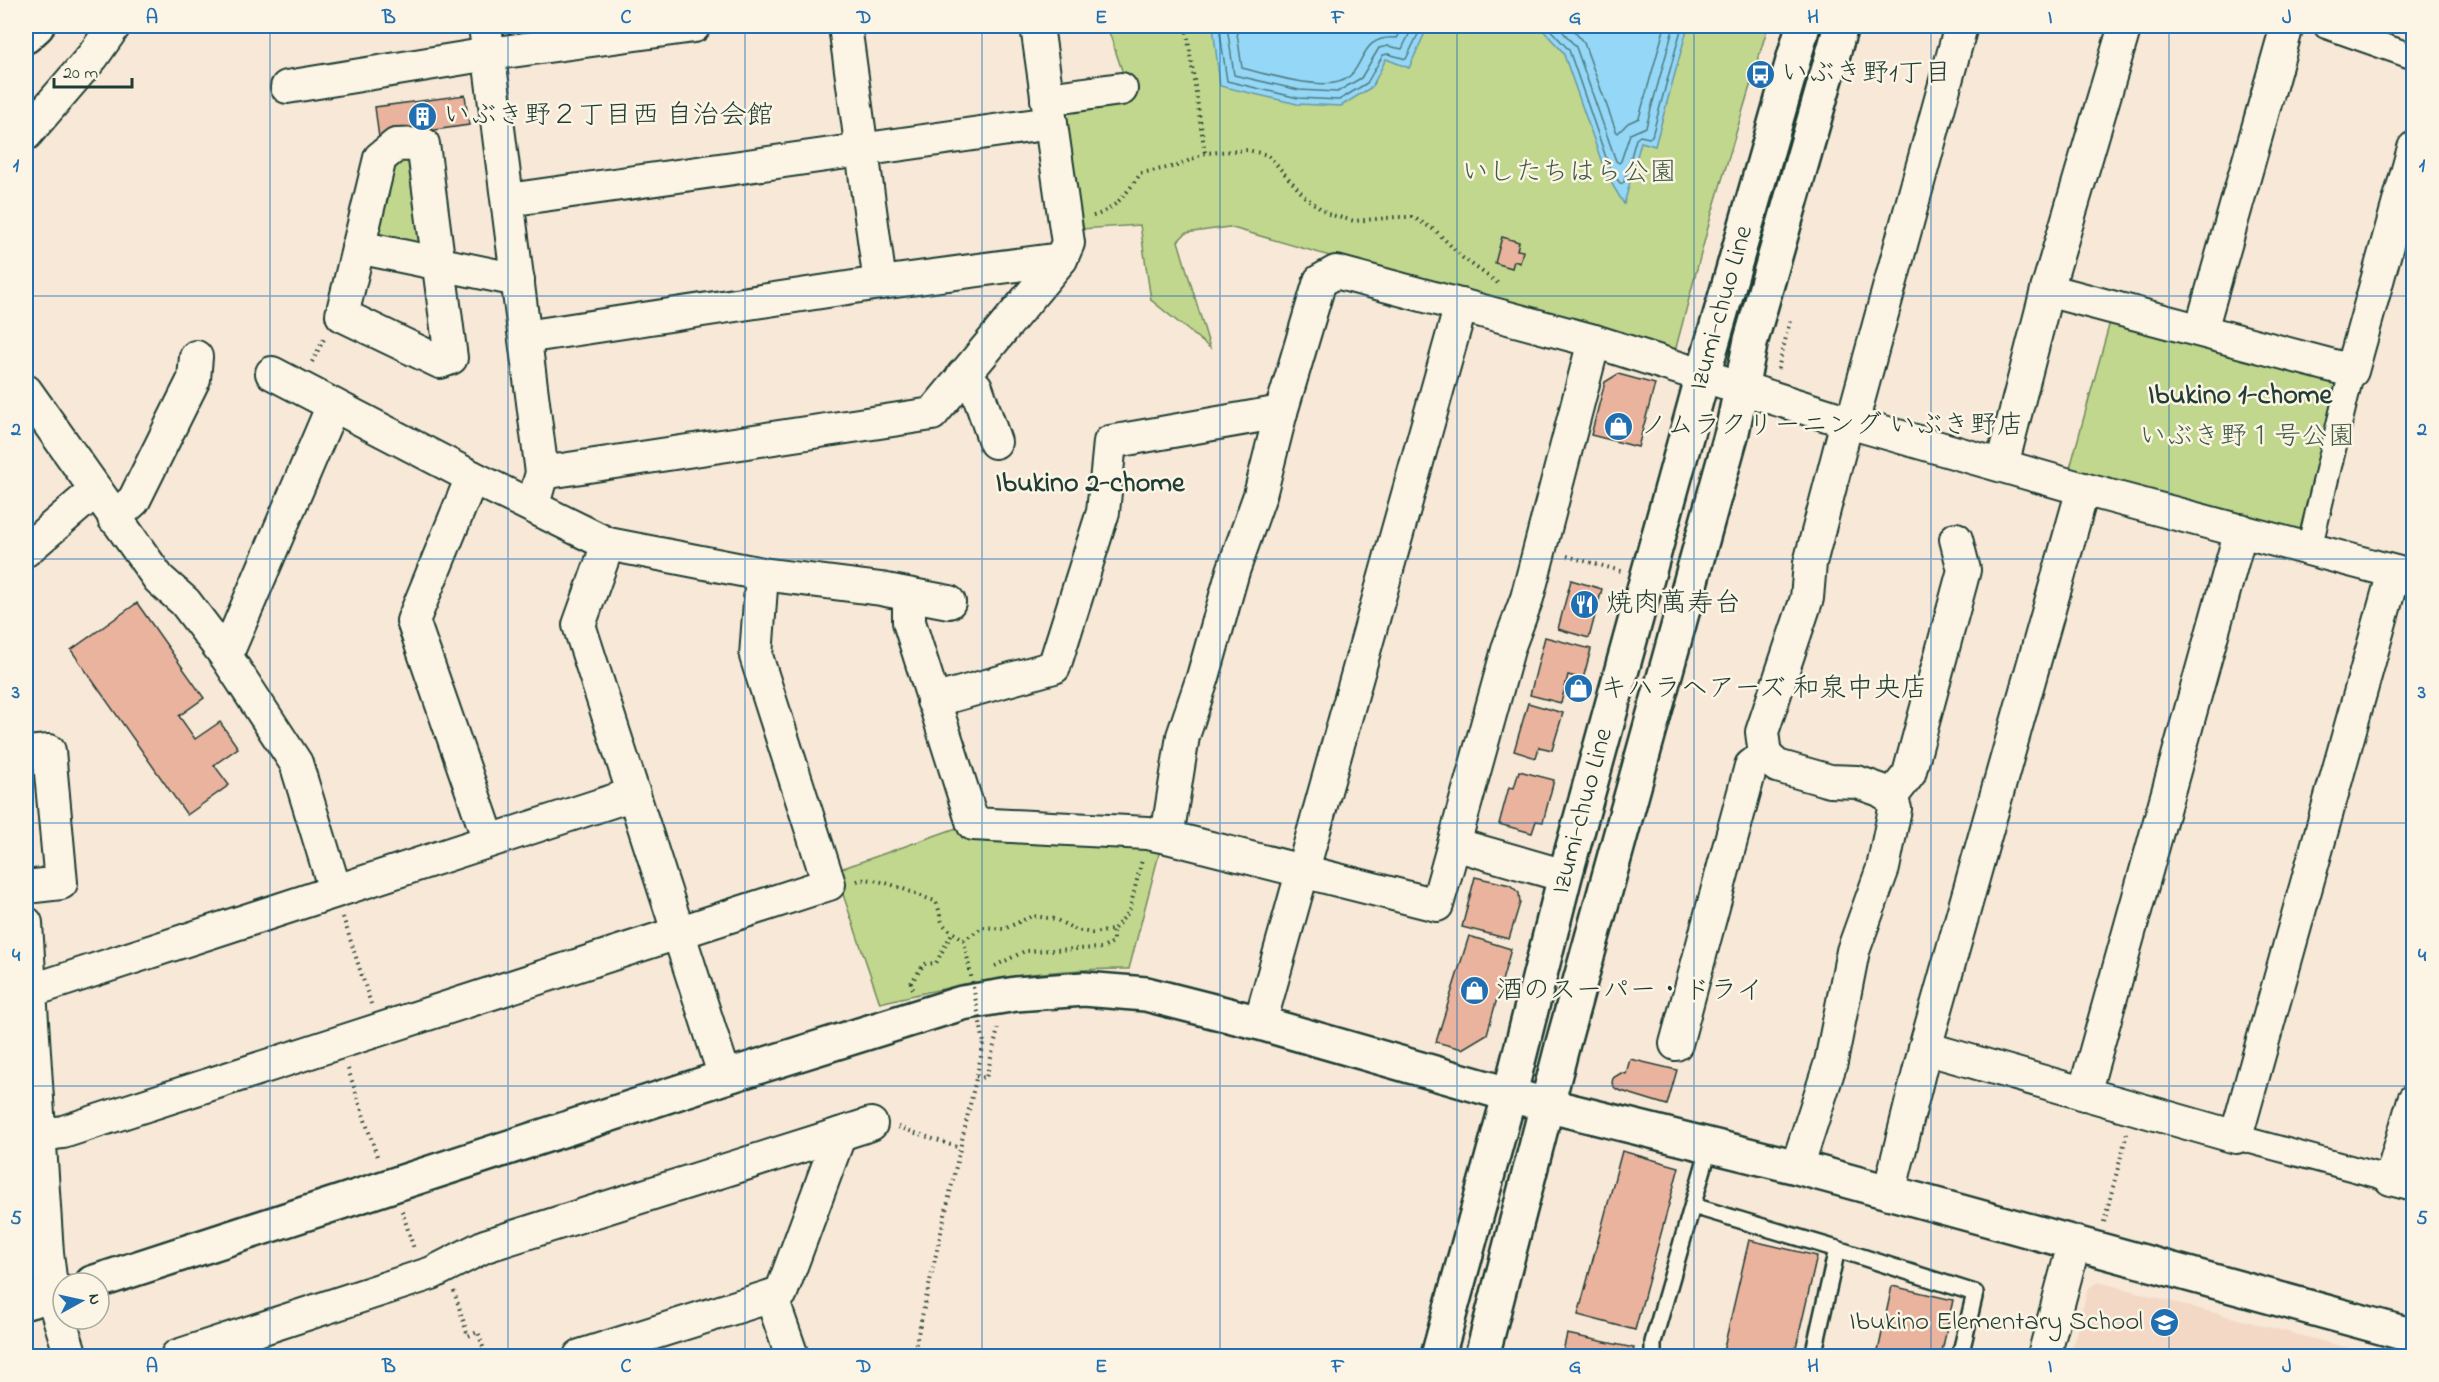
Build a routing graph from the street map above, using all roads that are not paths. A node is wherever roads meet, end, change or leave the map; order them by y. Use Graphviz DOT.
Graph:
graph roads {
  1 [pos="36,26"];
  2 [pos="114,26"];
  3 [pos="694,26"];
  4 [pos="845,26"];
  5 [pos="1037,26"];
  6 [pos="1803,26"];
  7 [pos="1841,26"];
  8 [pos="1961,26"];
  9 [pos="2125,26"];
  10 [pos="2287,26"];
  11 [pos="2326,26"];
  12 [pos="26,36"];
  13 [pos="487,40"];
  14 [pos="2414,57"];
  15 [pos="287,87"];
  16 [pos="1121,88"];
  17 [pos="1049,111"];
  18 [pos="26,134"];
  19 [pos="2414,147"];
  20 [pos="862,150"];
  21 [pos="508,200"];
  22 [pos="358,247"];
  23 [pos="1062,259"];
  24 [pos="438,262"];
  25 [pos="518,280"];
  26 [pos="880,283"];
  27 [pos="2047,290"];
  28 [pos="1461,305"];
  29 [pos="2201,330"];
  30 [pos="525,337"];
  31 [pos="1594,341"];
  32 [pos="196,357"];
  33 [pos="2352,371"];
  34 [pos="963,375"];
  35 [pos="1703,375"];
  36 [pos="286,380"];
  37 [pos="1742,388"];
  38 [pos="26,391"];
  39 [pos="333,405"];
  40 [pos="1281,412"];
  41 [pos="1852,423"];
  42 [pos="995,442"];
  43 [pos="2002,465"];
  44 [pos="542,474"];
  45 [pos="471,477"];
  46 [pos="2083,489"];
  47 [pos="96,490"];
  48 [pos="533,507"];
  49 [pos="114,518"];
  50 [pos="2241,530"];
  51 [pos="1956,539"];
  52 [pos="608,544"];
  53 [pos="2309,549"];
  54 [pos="26,550"];
  55 [pos="762,574"];
  56 [pos="2404,575"];
  57 [pos="909,595"];
  58 [pos="949,602"];
  59 [pos="226,657"];
  60 [pos="933,701"];
  61 [pos="26,753"];
  62 [pos="1765,755"];
  63 [pos="634,794"];
  64 [pos="1891,797"];
  65 [pos="1157,835"];
  66 [pos="489,840"];
  67 [pos="1454,844"];
  68 [pos="1303,870"];
  69 [pos="1565,876"];
  70 [pos="26,887"];
  71 [pos="335,890"];
  72 [pos="26,923"];
  73 [pos="680,933"];
  74 [pos="30,991"];
  75 [pos="1260,1023"];
  76 [pos="1676,1044"];
  77 [pos="1925,1048"];
  78 [pos="725,1077"];
  79 [pos="1510,1093"];
  80 [pos="2084,1094"];
  81 [pos="2414,1100"];
  82 [pos="1546,1105"];
  83 [pos="885,1125"];
  84 [pos="840,1134"];
  85 [pos="41,1135"];
  86 [pos="2236,1137"];
  87 [pos="1710,1145"];
  88 [pos="1797,1167"];
  89 [pos="2402,1182"];
  90 [pos="1889,1193"];
  91 [pos="1694,1206"];
  92 [pos="2074,1245"];
  93 [pos="1838,1249"];
  94 [pos="111,1277"];
  95 [pos="47,1296"];
  96 [pos="771,1296"];
  97 [pos="2414,1336"];
  98 [pos="71,1356"];
  99 [pos="177,1356"];
  100 [pos="580,1356"];
  101 [pos="792,1356"];
  102 [pos="1438,1356"];
  103 [pos="1482,1356"];
  104 [pos="1653,1356"];
  105 [pos="1813,1356"];
  106 [pos="1960,1356"];
  107 [pos="2044,1356"];
  1 -- 12 [label="street"];
  2 -- 18 [label="street"];
  3 -- 13 [label="street"];
  4 -- 20 [label="street"];
  5 -- 17 [label="street"];
  6 -- 35 [label="street, Izumi-chuo Line"];
  7 -- 37 [label="street, Izumi-chuo Line"];
  8 -- 41 [label="street"];
  9 -- 27 [label="street"];
  10 -- 29 [label="street"];
  11 -- 14 [label="street"];
  13 -- 15 [label="street"];
  13 -- 21 [label="street"];
  16 -- 17 [label="street"];
  17 -- 20 [label="street"];
  17 -- 23 [label="street"];
  19 -- 33 [label="street"];
  20 -- 21 [label="street"];
  20 -- 26 [label="street"];
  21 -- 25 [label="street"];
  22 -- 24 [label="street"];
  22 -- 24 [label="street"];
  22 -- 24 [label="street"];
  23 -- 26 [label="street"];
  23 -- 34 [label="street"];
  24 -- 25 [label="street"];
  25 -- 30 [label="street"];
  26 -- 30 [label="street"];
  27 -- 29 [label="street"];
  27 -- 43 [label="street"];
  28 -- 31 [label="street"];
  28 -- 40 [label="street"];
  28 -- 68 [label="street"];
  29 -- 33 [label="street"];
  30 -- 44 [label="street"];
  31 -- 35 [label="street"];
  31 -- 67 [label="street"];
  32 -- 49 [label="street"];
  33 -- 53 [label="street"];
  34 -- 42 [label="street"];
  34 -- 44 [label="street"];
  35 -- 37 [label="street"];
  35 -- 69 [label="street, Izumi-chuo Line"];
  36 -- 39 [label="street"];
  37 -- 41 [label="street"];
  37 -- 82 [label="street, Izumi-chuo Line"];
  38 -- 47 [label="street"];
  39 -- 45 [label="street"];
  39 -- 59 [label="street"];
  40 -- 60 [label="street"];
  40 -- 65 [label="street"];
  41 -- 43 [label="street"];
  41 -- 62 [label="street"];
  43 -- 46 [label="street"];
  44 -- 48 [label="street"];
  45 -- 48 [label="street"];
  45 -- 66 [label="street"];
  46 -- 50 [label="street"];
  46 -- 77 [label="street"];
  47 -- 49 [label="street"];
  47 -- 54 [label="street"];
  48 -- 52 [label="street"];
  49 -- 59 [label="street"];
  50 -- 53 [label="street"];
  50 -- 80 [label="street"];
  51 -- 64 [label="street"];
  52 -- 55 [label="street"];
  52 -- 63 [label="street"];
  53 -- 56 [label="street"];
  55 -- 57 [label="street"];
  55 -- 73 [label="street"];
  56 -- 86 [label="street"];
  57 -- 58 [label="street"];
  57 -- 60 [label="street"];
  59 -- 71 [label="street"];
  60 -- 65 [label="street"];
  61 -- 70 [label="street"];
  62 -- 64 [label="street"];
  62 -- 76 [label="street"];
  63 -- 66 [label="street"];
  63 -- 73 [label="street"];
  64 -- 88 [label="street"];
  65 -- 68 [label="street"];
  66 -- 71 [label="street"];
  67 -- 68 [label="street"];
  67 -- 69 [label="street"];
  68 -- 75 [label="street"];
  69 -- 79 [label="street, Izumi-chuo Line"];
  71 -- 74 [label="street"];
  72 -- 74 [label="street"];
  73 -- 78 [label="street"];
  73 -- 85 [label="street"];
  74 -- 85 [label="street"];
  75 -- 78 [label="street"];
  75 -- 79 [label="street"];
  77 -- 80 [label="street"];
  77 -- 90 [label="street"];
  78 -- 94 [label="street"];
  79 -- 82 [label="street"];
  79 -- 102 [label="street, Izumi-chuo Line"];
  80 -- 86 [label="street"];
  81 -- 89 [label="street"];
  82 -- 87 [label="street"];
  82 -- 103 [label="street, Izumi-chuo Line"];
  83 -- 84 [label="street"];
  84 -- 96 [label="street"];
  84 -- 99 [label="street"];
  85 -- 95 [label="street"];
  86 -- 89 [label="street"];
  87 -- 88 [label="street"];
  87 -- 91 [label="lane"];
  88 -- 90 [label="street"];
  90 -- 92 [label="street"];
  91 -- 93 [label="lane"];
  91 -- 104 [label="lane"];
  92 -- 97 [label="street"];
  92 -- 107 [label="street"];
  93 -- 105 [label="lane"];
  93 -- 106 [label="lane"];
  95 -- 98 [label="street"];
  96 -- 100 [label="street"];
  96 -- 101 [label="street"];
}
